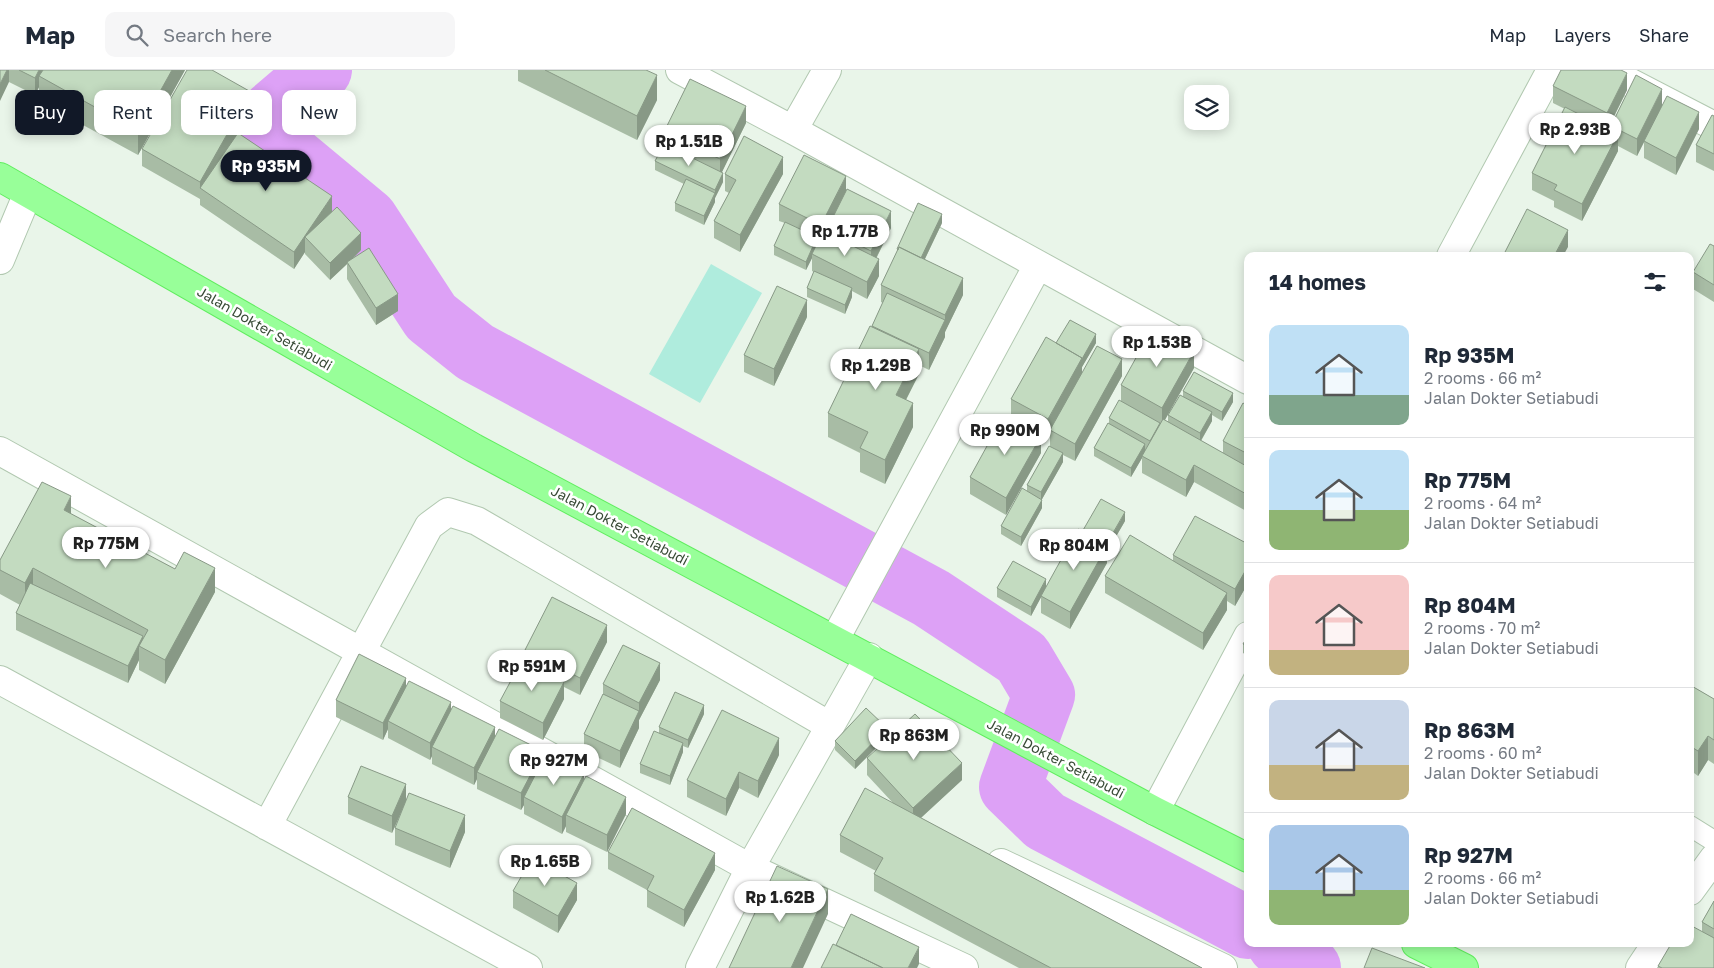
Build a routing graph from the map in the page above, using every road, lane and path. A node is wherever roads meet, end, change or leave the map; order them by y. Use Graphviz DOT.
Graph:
graph roads {
  1 [pos="680,70"];
  2 [pos="826,70"];
  3 [pos="1551,70"];
  4 [pos="1606,70"];
  5 [pos="1714,126"];
  6 [pos="793,130"];
  7 [pos="0,176"];
  8 [pos="28,193"];
  9 [pos="1453,252"];
  10 [pos="0,260"];
  11 [pos="1038,265"];
  12 [pos="1244,378"];
  13 [pos="0,451"];
  14 [pos="835,638"];
  15 [pos="1244,644"];
  16 [pos="362,652"];
  17 [pos="869,657"];
  18 [pos="0,680"];
  19 [pos="830,726"];
  20 [pos="1155,811"];
  21 [pos="267,826"];
  22 [pos="1694,828"];
  23 [pos="1714,841"];
  24 [pos="984,854"];
  25 [pos="1244,856"];
  26 [pos="1714,858"];
  27 [pos="750,868"];
  28 [pos="1694,886"];
  29 [pos="1422,947"];
  30 [pos="1654,947"];
  31 [pos="952,965"];
  32 [pos="528,968"];
  33 [pos="700,968"];
  34 [pos="1223,968"];
  35 [pos="1464,968"];
  36 [pos="1640,968"];
  1 -- 6 [label="street"];
  2 -- 6 [label="street"];
  3 -- 9 [label="street"];
  4 -- 5 [label="street"];
  6 -- 11 [label="street"];
  7 -- 8 [label="main road, Jalan Dokter Setiabudi"];
  8 -- 10 [label="street"];
  8 -- 14 [label="main road, Jalan Dokter Setiabudi"];
  11 -- 12 [label="street"];
  11 -- 14 [label="street"];
  13 -- 16 [label="street"];
  14 -- 17 [label="main road, Jalan Dokter Setiabudi"];
  15 -- 20 [label="street"];
  16 -- 19 [label="street"];
  16 -- 21 [label="street"];
  16 -- 27 [label="street"];
  17 -- 19 [label="street"];
  17 -- 20 [label="main road, Jalan Dokter Setiabudi"];
  18 -- 21 [label="street"];
  19 -- 27 [label="street"];
  20 -- 25 [label="main road, Jalan Dokter Setiabudi"];
  21 -- 32 [label="street"];
  22 -- 23 [label="lane"];
  24 -- 34 [label="street"];
  26 -- 28 [label="street"];
  27 -- 31 [label="street"];
  27 -- 33 [label="street"];
  29 -- 35 [label="main road"];
  30 -- 36 [label="street"];
}
